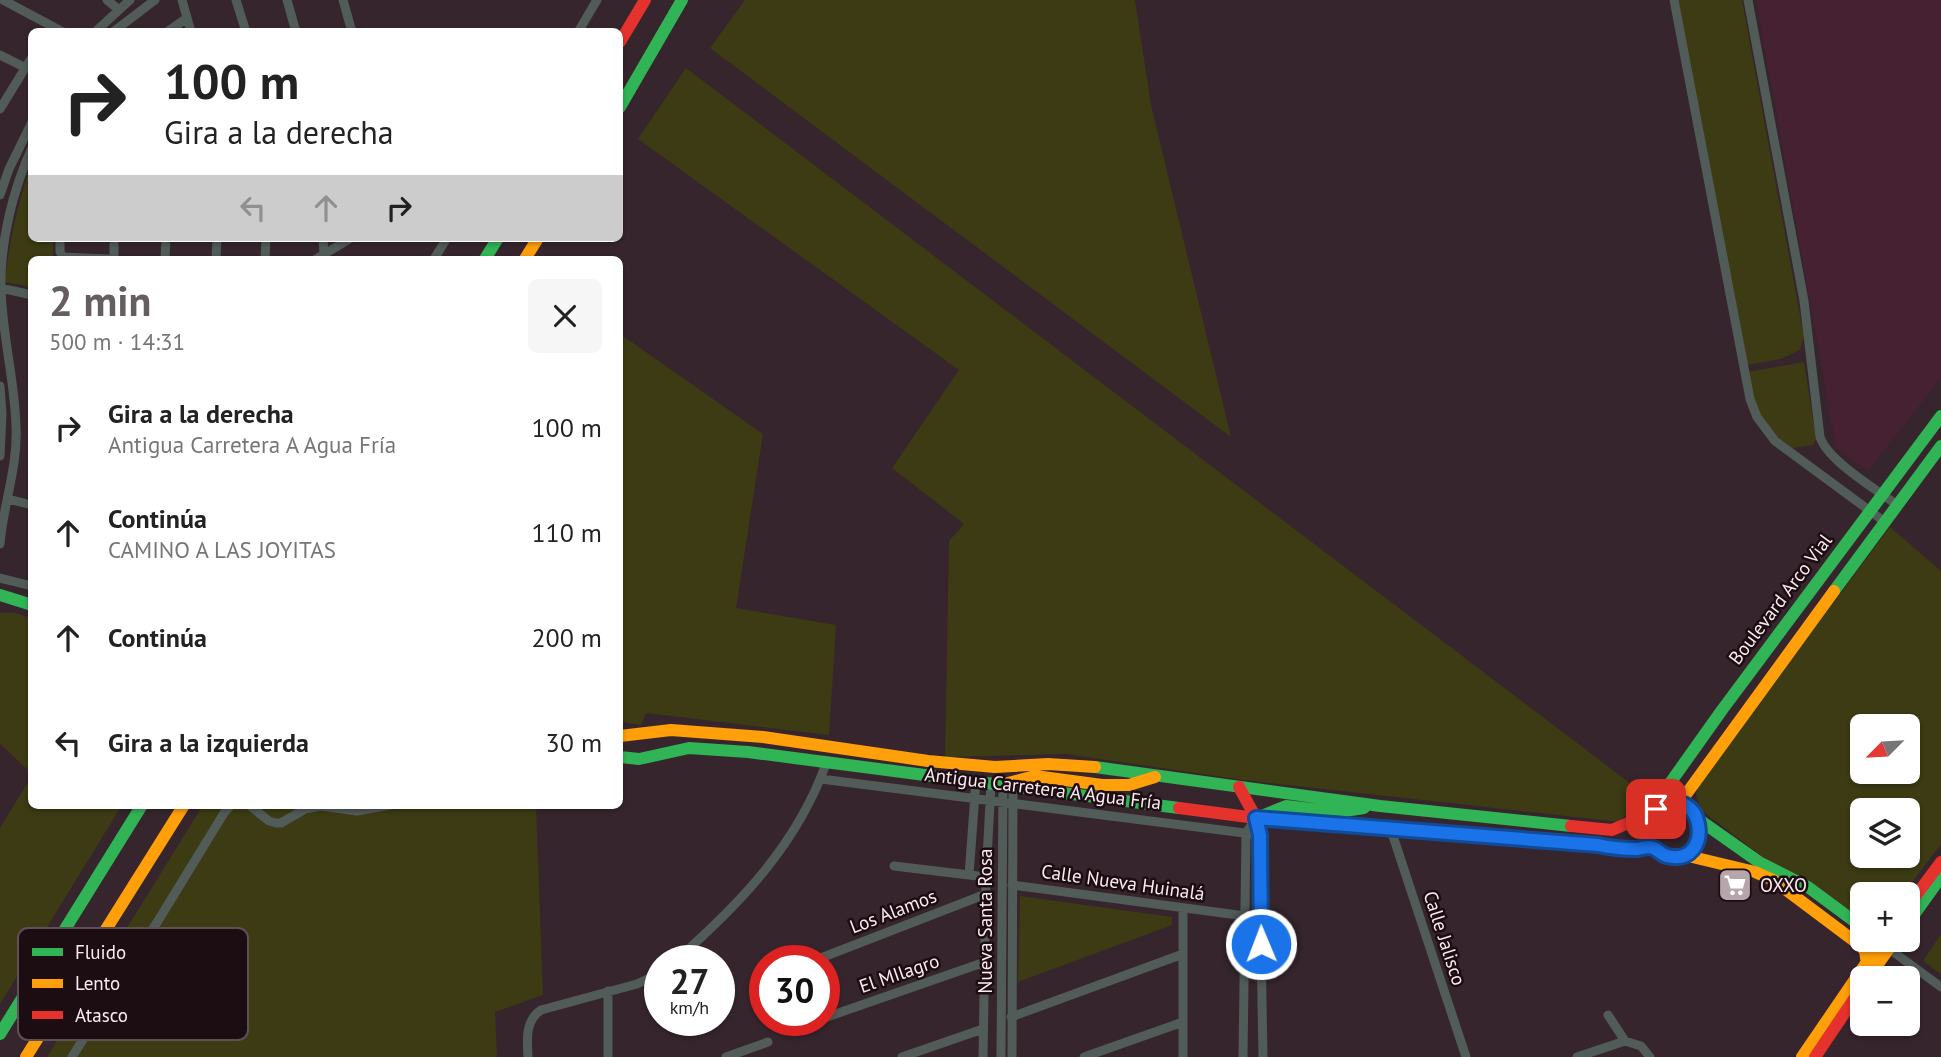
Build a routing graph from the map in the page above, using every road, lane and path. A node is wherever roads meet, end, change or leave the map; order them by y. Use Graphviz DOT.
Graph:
graph roads {
  1 [pos="3,0"];
  2 [pos="107,0"];
  3 [pos="131,0"];
  4 [pos="155,0"];
  5 [pos="182,0"];
  6 [pos="236,0"];
  7 [pos="287,0"];
  8 [pos="344,0"];
  9 [pos="597,0"];
  10 [pos="645,0"];
  11 [pos="682,0"];
  12 [pos="1674,0"];
  13 [pos="1748,0"];
  14 [pos="118,9"];
  15 [pos="187,18"];
  16 [pos="52,28"];
  17 [pos="99,28"];
  18 [pos="118,28"];
  19 [pos="173,28"];
  20 [pos="190,28"];
  21 [pos="245,28"];
  22 [pos="295,28"];
  23 [pos="351,28"];
  24 [pos="580,28"];
  25 [pos="623,37"];
  26 [pos="0,55"];
  27 [pos="28,62"];
  28 [pos="24,67"];
  29 [pos="623,102"];
  30 [pos="0,109"];
  31 [pos="28,145"];
  32 [pos="0,195"];
  33 [pos="344,242"];
  34 [pos="322,256"];
  35 [pos="2,257"];
  36 [pos="0,288"];
  37 [pos="28,294"];
  38 [pos="2,312"];
  39 [pos="0,386"];
  40 [pos="1941,416"];
  41 [pos="1941,446"];
  42 [pos="0,451"];
  43 [pos="15,454"];
  44 [pos="1882,494"];
  45 [pos="8,499"];
  46 [pos="28,504"];
  47 [pos="1896,505"];
  48 [pos="1869,512"];
  49 [pos="1885,522"];
  50 [pos="0,544"];
  51 [pos="0,578"];
  52 [pos="28,585"];
  53 [pos="0,595"];
  54 [pos="28,604"];
  55 [pos="623,736"];
  56 [pos="623,757"];
  57 [pos="827,761"];
  58 [pos="1159,776"];
  59 [pos="821,779"];
  60 [pos="976,781"];
  61 [pos="1003,785"];
  62 [pos="1239,787"];
  63 [pos="1666,788"];
  64 [pos="976,800"];
  65 [pos="990,802"];
  66 [pos="1679,803"];
  67 [pos="1008,804"];
  68 [pos="1380,806"];
  69 [pos="140,809"];
  70 [pos="181,809"];
  71 [pos="228,809"];
  72 [pos="254,809"];
  73 [pos="305,809"];
  74 [pos="343,809"];
  75 [pos="368,809"];
  76 [pos="1656,809"];
  77 [pos="1256,818"];
  78 [pos="1698,819"];
  79 [pos="1391,830"];
  80 [pos="1246,833"];
  81 [pos="1260,835"];
  82 [pos="1653,848"];
  83 [pos="1684,855"];
  84 [pos="1941,862"];
  85 [pos="894,866"];
  86 [pos="969,875"];
  87 [pos="986,877"];
  88 [pos="1941,877"];
  89 [pos="1773,880"];
  90 [pos="1003,884"];
  91 [pos="1014,885"];
  92 [pos="1920,890"];
  93 [pos="986,894"];
  94 [pos="1920,906"];
  95 [pos="1183,908"];
  96 [pos="1242,916"];
  97 [pos="1260,918"];
  98 [pos="1850,919"];
  99 [pos="1850,920"];
  100 [pos="66,928"];
  101 [pos="107,928"];
  102 [pos="153,928"];
  103 [pos="693,945"];
  104 [pos="840,951"];
  105 [pos="1876,952"];
  106 [pos="1897,952"];
  107 [pos="1183,954"];
  108 [pos="985,962"];
  109 [pos="1867,964"];
  110 [pos="644,981"];
  111 [pos="1941,987"];
  112 [pos="608,990"];
  113 [pos="18,1005"];
  114 [pos="1850,1005"];
  115 [pos="840,1012"];
  116 [pos="1608,1016"];
  117 [pos="1013,1017"];
  118 [pos="1002,1020"];
  119 [pos="1183,1022"];
  120 [pos="983,1028"];
  121 [pos="0,1034"];
  122 [pos="37,1040"];
  123 [pos="83,1040"];
  124 [pos="1625,1041"];
  125 [pos="768,1042"];
  126 [pos="1598,1054"];
  127 [pos="26,1057"];
  128 [pos="72,1057"];
  129 [pos="528,1057"];
  130 [pos="608,1057"];
  131 [pos="726,1057"];
  132 [pos="902,1057"];
  133 [pos="983,1057"];
  134 [pos="1001,1057"];
  135 [pos="1012,1057"];
  136 [pos="1084,1057"];
  137 [pos="1182,1057"];
  138 [pos="1243,1057"];
  139 [pos="1263,1057"];
  140 [pos="1466,1057"];
  141 [pos="1577,1057"];
  142 [pos="1650,1057"];
  143 [pos="1802,1057"];
  144 [pos="1815,1057"];
  1 -- 16 [label="street"];
  2 -- 14 [label="street"];
  3 -- 14 [label="street"];
  4 -- 18 [label="street"];
  5 -- 15 [label="street"];
  6 -- 21 [label="street"];
  7 -- 22 [label="street"];
  8 -- 23 [label="street"];
  9 -- 24 [label="street"];
  10 -- 25 [label="main road"];
  11 -- 29 [label="main road"];
  12 -- 48 [label="street"];
  13 -- 44 [label="street"];
  14 -- 17 [label="street"];
  15 -- 19 [label="street"];
  15 -- 20 [label="street"];
  26 -- 28 [label="street"];
  27 -- 28 [label="street"];
  28 -- 30 [label="street"];
  31 -- 32 [label="street"];
  31 -- 35 [label="street"];
  33 -- 34 [label="street"];
  35 -- 36 [label="street"];
  36 -- 37 [label="street"];
  36 -- 38 [label="street"];
  38 -- 43 [label="street"];
  39 -- 42 [label="street"];
  40 -- 44 [label="main road, Boulevard Arco Vial"];
  41 -- 47 [label="main road, Boulevard Arco Vial"];
  42 -- 43 [label="street"];
  43 -- 45 [label="street"];
  44 -- 47 [label="street"];
  44 -- 48 [label="main road, Boulevard Arco Vial"];
  45 -- 46 [label="street"];
  45 -- 50 [label="street"];
  47 -- 49 [label="main road, Boulevard Arco Vial"];
  48 -- 49 [label="street"];
  48 -- 63 [label="main road, Boulevard Arco Vial"];
  49 -- 66 [label="main road, Boulevard Arco Vial"];
  51 -- 52 [label="street"];
  53 -- 54 [label="main road"];
  55 -- 58 [label="main road"];
  56 -- 57 [label="main road"];
  57 -- 59 [label="street"];
  57 -- 60 [label="main road"];
  58 -- 61 [label="main road"];
  58 -- 62 [label="main road"];
  59 -- 64 [label="street, Antigua Carretera A Agua Fría"];
  59 -- 103 [label="street"];
  60 -- 61 [label="main road"];
  60 -- 64 [label="street"];
  61 -- 65 [label="street"];
  61 -- 67 [label="street, Nueva Santa Rosa"];
  61 -- 77 [label="main road"];
  62 -- 68 [label="main road"];
  62 -- 77 [label="main road"];
  63 -- 68 [label="main road"];
  63 -- 76 [label="main road, Boulevard Arco Vial"];
  64 -- 65 [label="street, Antigua Carretera A Agua Fría"];
  64 -- 86 [label="street"];
  65 -- 67 [label="street, Antigua Carretera A Agua Fría"];
  65 -- 87 [label="street"];
  66 -- 76 [label="main road"];
  66 -- 78 [label="main road"];
  67 -- 80 [label="street, Antigua Carretera A Agua Fría"];
  67 -- 90 [label="street, Nueva Santa Rosa"];
  67 -- 91 [label="street, Nueva Santa Rosa"];
  68 -- 77 [label="main road"];
  69 -- 100 [label="main road"];
  70 -- 101 [label="main road"];
  71 -- 102 [label="street"];
  72 -- 73 [label="street"];
  74 -- 75 [label="street"];
  76 -- 82 [label="main road"];
  77 -- 79 [label="main road"];
  77 -- 80 [label="street"];
  77 -- 81 [label="street"];
  78 -- 83 [label="main road"];
  78 -- 98 [label="main road"];
  79 -- 82 [label="main road"];
  79 -- 140 [label="street, Calle Jalisco"];
  80 -- 81 [label="street, Antigua Carretera A Agua Fría"];
  80 -- 96 [label="street"];
  81 -- 97 [label="street"];
  82 -- 83 [label="main road"];
  83 -- 89 [label="main road"];
  84 -- 92 [label="main road"];
  85 -- 86 [label="street"];
  86 -- 87 [label="street"];
  87 -- 93 [label="street"];
  88 -- 94 [label="main road"];
  89 -- 99 [label="main road"];
  89 -- 109 [label="main road"];
  90 -- 91 [label="street, Calle Nueva Huinalá"];
  90 -- 118 [label="street, Nueva Santa Rosa"];
  91 -- 95 [label="street, Calle Nueva Huinalá"];
  91 -- 117 [label="street, Nueva Santa Rosa"];
  93 -- 104 [label="street, Los Alamos"];
  93 -- 108 [label="street"];
  95 -- 96 [label="street, Calle Nueva Huinalá"];
  95 -- 107 [label="street"];
  96 -- 97 [label="street, Calle Nueva Huinalá"];
  96 -- 138 [label="street"];
  97 -- 139 [label="street"];
  105 -- 109 [label="main road"];
  106 -- 111 [label="street"];
  107 -- 117 [label="street"];
  107 -- 119 [label="street"];
  108 -- 115 [label="street, El MIlagro"];
  108 -- 120 [label="street"];
  109 -- 143 [label="main road"];
  110 -- 112 [label="street"];
  112 -- 129 [label="street"];
  112 -- 130 [label="street"];
  113 -- 121 [label="main road"];
  114 -- 144 [label="main road"];
  116 -- 124 [label="street"];
  117 -- 118 [label="street"];
  117 -- 135 [label="street, Nueva Santa Rosa"];
  118 -- 134 [label="street, Nueva Santa Rosa"];
  119 -- 136 [label="street"];
  119 -- 137 [label="street"];
  120 -- 132 [label="street"];
  120 -- 133 [label="street"];
  122 -- 127 [label="main road"];
  123 -- 128 [label="street"];
  124 -- 126 [label="street"];
  124 -- 142 [label="street"];
  125 -- 131 [label="street"];
  126 -- 141 [label="street"];
}
